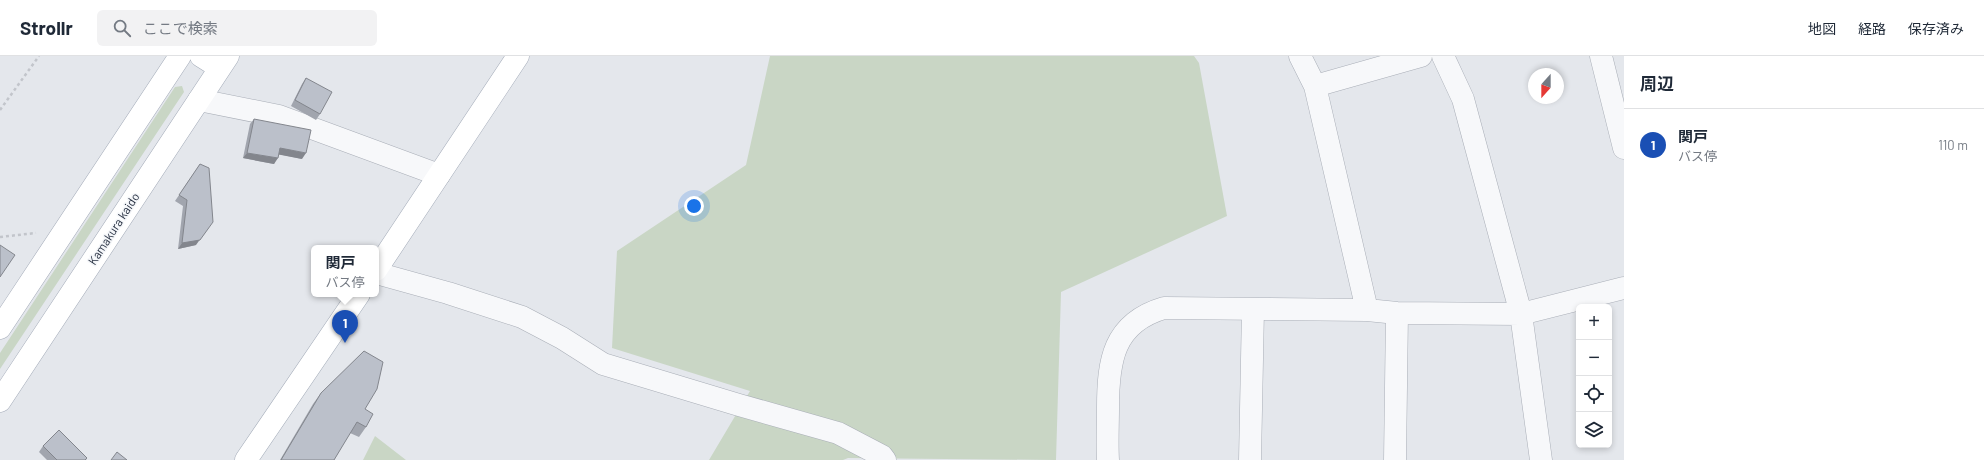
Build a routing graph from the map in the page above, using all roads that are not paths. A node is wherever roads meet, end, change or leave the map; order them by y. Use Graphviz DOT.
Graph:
graph roads {
  1 [pos="180,56"];
  2 [pos="201,56"];
  3 [pos="518,56"];
  4 [pos="1300,56"];
  5 [pos="1421,56"];
  6 [pos="1444,56"];
  7 [pos="1601,56"];
  8 [pos="224,62"];
  9 [pos="1315,86"];
  10 [pos="199,100"];
  11 [pos="1624,148"];
  12 [pos="439,175"];
  13 [pos="379,265"];
  14 [pos="379,274"];
  15 [pos="1624,288"];
  16 [pos="358,297"];
  17 [pos="1253,309"];
  18 [pos="1368,310"];
  19 [pos="1397,313"];
  20 [pos="1521,314"];
  21 [pos="0,328"];
  22 [pos="0,401"];
  23 [pos="246,460"];
  24 [pos="885,460"];
  25 [pos="1108,460"];
  26 [pos="1250,460"];
  27 [pos="1395,460"];
  28 [pos="1541,460"];
  1 -- 21 [label="main road"];
  2 -- 8 [label="main road"];
  3 -- 12 [label="main road"];
  4 -- 9 [label="street"];
  5 -- 9 [label="street"];
  6 -- 20 [label="street"];
  7 -- 11 [label="street"];
  8 -- 10 [label="main road, Kamakura kaido"];
  9 -- 18 [label="street"];
  10 -- 12 [label="street"];
  10 -- 22 [label="main road, Kamakura kaido"];
  12 -- 13 [label="main road"];
  14 -- 24 [label="street"];
  15 -- 20 [label="street"];
  16 -- 23 [label="main road"];
  17 -- 18 [label="street"];
  17 -- 25 [label="street"];
  17 -- 26 [label="street"];
  18 -- 19 [label="street"];
  19 -- 20 [label="street"];
  19 -- 27 [label="street"];
  20 -- 28 [label="street"];
}
